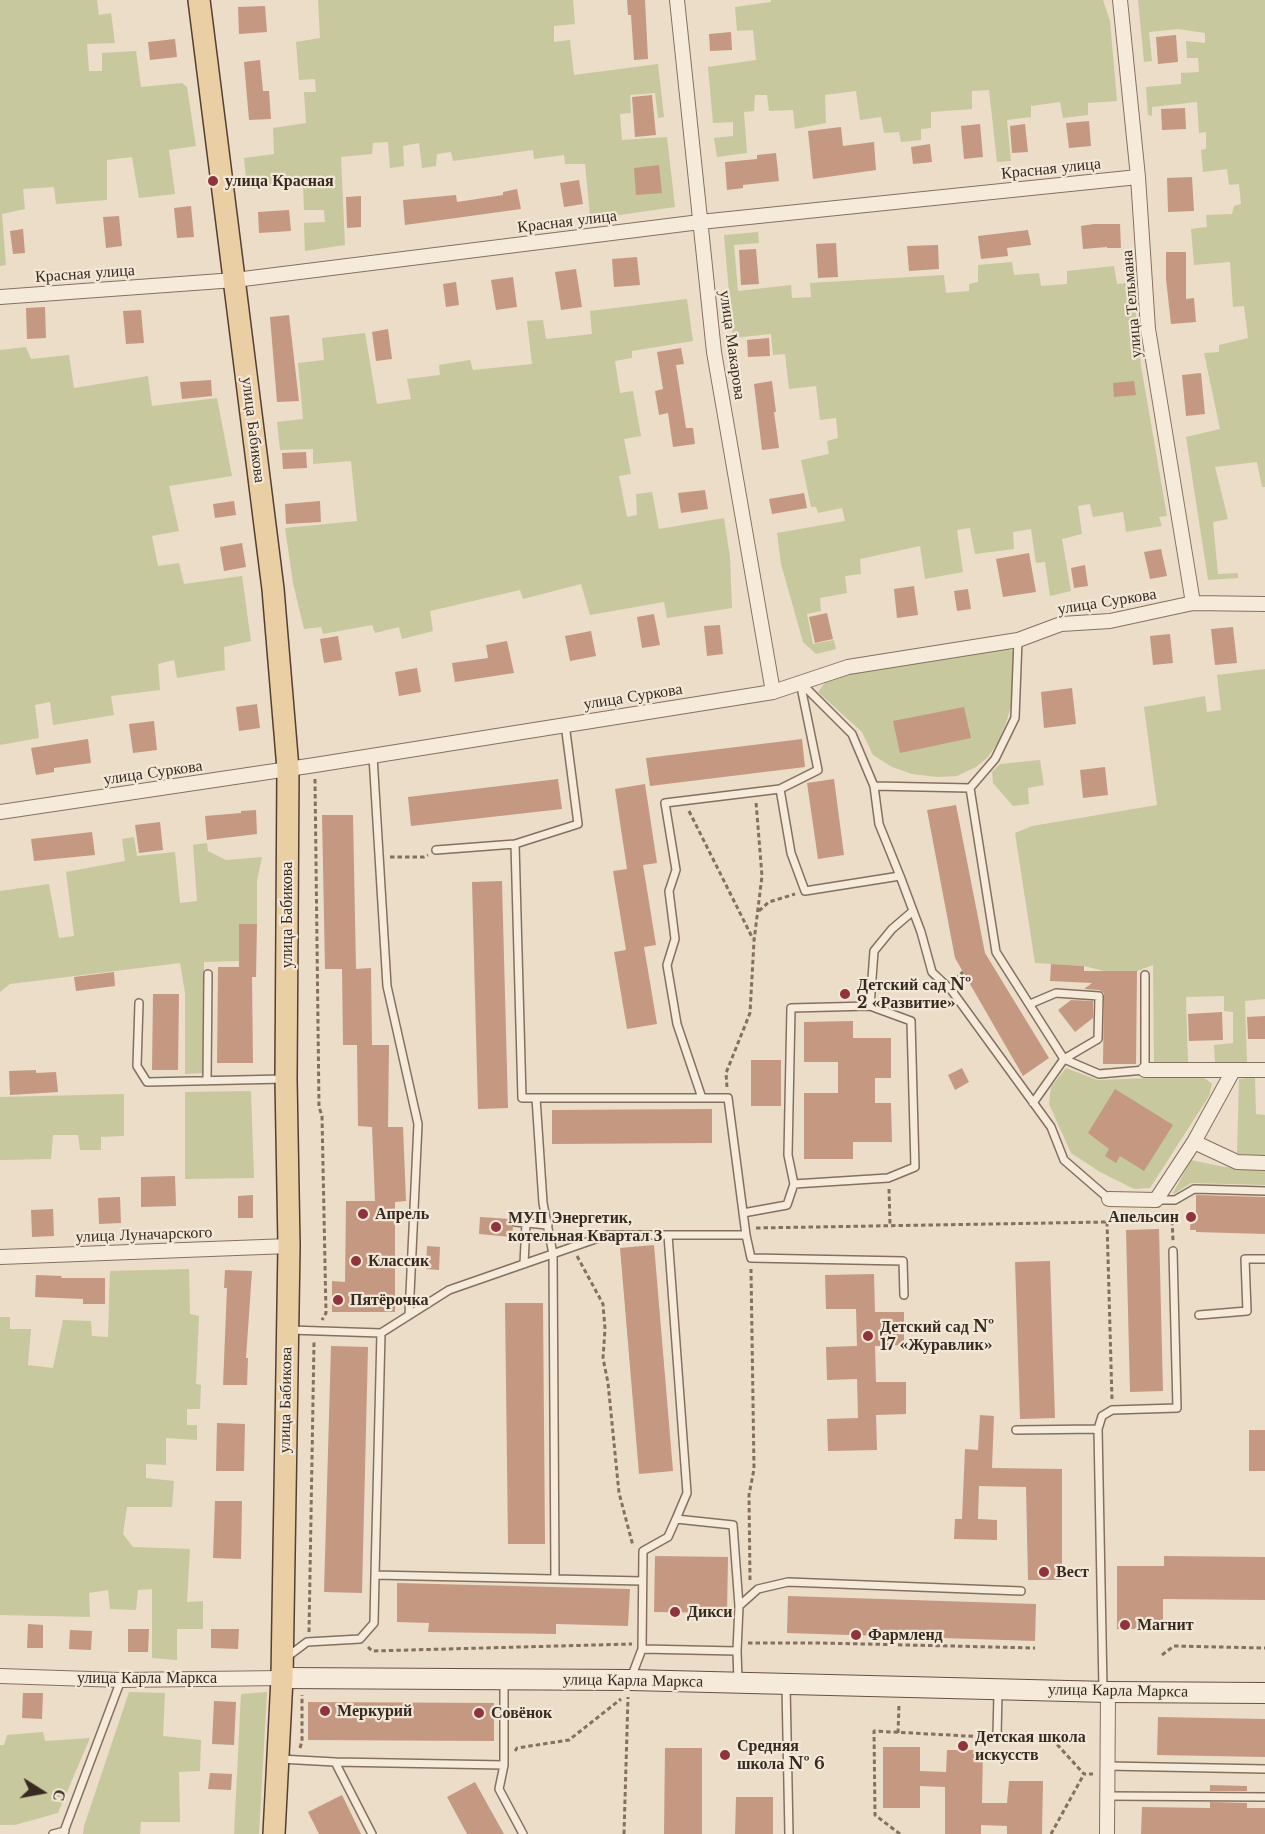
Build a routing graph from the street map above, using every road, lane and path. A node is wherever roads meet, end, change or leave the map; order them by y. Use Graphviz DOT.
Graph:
graph roads {
  1 [pos="200,0"];
  2 [pos="677,0"];
  3 [pos="1120,0"];
  4 [pos="1138,177"];
  5 [pos="700,222"];
  6 [pos="234,280"];
  7 [pos="0,297"];
  8 [pos="1193,603"];
  9 [pos="1265,604"];
  10 [pos="1018,640"];
  11 [pos="800,682"];
  12 [pos="773,692"];
  13 [pos="566,724"];
  14 [pos="373,756"];
  15 [pos="315,765"];
  16 [pos="288,769"];
  17 [pos="874,786"];
  18 [pos="970,788"];
  19 [pos="780,789"];
  20 [pos="756,792"];
  21 [pos="685,802"];
  22 [pos="0,812"];
  23 [pos="516,844"];
  24 [pos="436,850"];
  25 [pos="400,857"];
  26 [pos="424,857"];
  27 [pos="900,876"];
  28 [pos="805,891"];
  29 [pos="913,911"];
  30 [pos="757,912"];
  31 [pos="754,941"];
  32 [pos="208,974"];
  33 [pos="1145,975"];
  34 [pos="138,1003"];
  35 [pos="1030,1004"];
  36 [pos="870,1006"];
  37 [pos="1064,1059"];
  38 [pos="1145,1070"];
  39 [pos="1233,1071"];
  40 [pos="1265,1071"];
  41 [pos="286,1079"];
  42 [pos="207,1081"];
  43 [pos="536,1098"];
  44 [pos="702,1098"];
  45 [pos="728,1098"];
  46 [pos="1033,1103"];
  47 [pos="1194,1142"];
  48 [pos="1265,1163"];
  49 [pos="888,1179"];
  50 [pos="794,1184"];
  51 [pos="1265,1191"];
  52 [pos="1109,1199"];
  53 [pos="1156,1200"];
  54 [pos="743,1214"];
  55 [pos="515,1222"];
  56 [pos="1107,1222"];
  57 [pos="526,1223"];
  58 [pos="548,1225"];
  59 [pos="890,1226"];
  60 [pos="758,1228"];
  61 [pos="668,1235"];
  62 [pos="746,1235"];
  63 [pos="289,1246"];
  64 [pos="572,1247"];
  65 [pos="1173,1251"];
  66 [pos="554,1254"];
  67 [pos="0,1257"];
  68 [pos="1265,1259"];
  69 [pos="524,1264"];
  70 [pos="751,1275"];
  71 [pos="904,1295"];
  72 [pos="409,1315"];
  73 [pos="1199,1315"];
  74 [pos="287,1330"];
  75 [pos="314,1331"];
  76 [pos="381,1333"];
  77 [pos="1112,1410"];
  78 [pos="1098,1429"];
  79 [pos="1016,1430"];
  80 [pos="676,1519"];
  81 [pos="642,1551"];
  82 [pos="375,1575"];
  83 [pos="555,1578"];
  84 [pos="642,1581"];
  85 [pos="1021,1591"];
  86 [pos="750,1595"];
  87 [pos="739,1606"];
  88 [pos="360,1640"];
  89 [pos="307,1641"];
  90 [pos="642,1646"];
  91 [pos="737,1647"];
  92 [pos="1035,1648"];
  93 [pos="1265,1648"];
  94 [pos="1162,1655"];
  95 [pos="288,1672"];
  96 [pos="0,1676"];
  97 [pos="504,1679"];
  98 [pos="121,1680"];
  99 [pos="630,1680"];
  100 [pos="738,1683"];
  101 [pos="786,1684"];
  102 [pos="998,1689"];
  103 [pos="1106,1692"];
  104 [pos="1265,1693"];
  105 [pos="899,1702"];
  106 [pos="898,1732"];
  107 [pos="997,1737"];
  108 [pos="287,1759"];
  109 [pos="335,1762"];
  110 [pos="504,1765"];
  111 [pos="1107,1767"];
  112 [pos="1265,1769"];
  113 [pos="1107,1796"];
  114 [pos="1265,1797"];
  115 [pos="64,1832"];
  116 [pos="53,1834"];
  117 [pos="274,1834"];
  118 [pos="372,1834"];
  119 [pos="523,1834"];
  120 [pos="624,1834"];
  121 [pos="789,1834"];
  122 [pos="900,1834"];
  123 [pos="1052,1834"];
  124 [pos="1107,1834"];
  1 -- 6 [label="main road, улица Бабикова"];
  2 -- 5 [label="street, улица Макарова"];
  3 -- 4 [label="street, улица Тельмана"];
  4 -- 5 [label="street, Красная улица"];
  4 -- 8 [label="street, улица Тельмана"];
  5 -- 6 [label="street, Красная улица"];
  5 -- 12 [label="street, улица Макарова"];
  6 -- 7 [label="street, Красная улица"];
  6 -- 16 [label="main road, улица Бабикова"];
  8 -- 9 [label="street, улица Суркова"];
  8 -- 10 [label="street, улица Суркова"];
  10 -- 11 [label="street, улица Суркова"];
  10 -- 18 [label="lane"];
  11 -- 12 [label="street, улица Суркова"];
  11 -- 17 [label="lane"];
  11 -- 19 [label="lane"];
  12 -- 13 [label="street, улица Суркова"];
  13 -- 14 [label="street, улица Суркова"];
  13 -- 23 [label="lane"];
  14 -- 15 [label="street, улица Суркова"];
  14 -- 72 [label="lane"];
  15 -- 16 [label="street, улица Суркова"];
  15 -- 75 [label="path"];
  16 -- 22 [label="street, улица Суркова"];
  16 -- 41 [label="main road, улица Бабикова"];
  17 -- 18 [label="lane"];
  17 -- 27 [label="lane"];
  18 -- 35 [label="lane"];
  19 -- 20 [label="lane"];
  19 -- 28 [label="lane"];
  20 -- 21 [label="lane"];
  20 -- 30 [label="path"];
  21 -- 31 [label="path"];
  21 -- 44 [label="lane"];
  23 -- 24 [label="lane"];
  23 -- 43 [label="lane"];
  25 -- 26 [label="path"];
  27 -- 28 [label="lane"];
  27 -- 29 [label="lane"];
  28 -- 30 [label="path"];
  29 -- 36 [label="lane"];
  29 -- 46 [label="lane"];
  30 -- 31 [label="path"];
  31 -- 45 [label="path"];
  32 -- 42 [label="lane"];
  33 -- 38 [label="lane"];
  34 -- 42 [label="lane"];
  35 -- 37 [label="lane"];
  35 -- 37 [label="lane"];
  36 -- 49 [label="lane"];
  36 -- 50 [label="lane"];
  37 -- 38 [label="lane"];
  37 -- 46 [label="lane"];
  38 -- 39 [label="street"];
  39 -- 40 [label="street"];
  39 -- 47 [label="street"];
  41 -- 42 [label="lane"];
  41 -- 63 [label="main road, улица Бабикова"];
  43 -- 44 [label="lane"];
  43 -- 58 [label="lane"];
  44 -- 45 [label="lane"];
  45 -- 54 [label="lane"];
  46 -- 52 [label="lane"];
  47 -- 48 [label="street"];
  47 -- 53 [label="street"];
  49 -- 50 [label="lane"];
  49 -- 59 [label="path"];
  50 -- 54 [label="lane"];
  51 -- 53 [label="lane"];
  52 -- 53 [label="street"];
  54 -- 62 [label="lane"];
  55 -- 57 [label="lane"];
  56 -- 59 [label="path"];
  56 -- 65 [label="path"];
  56 -- 77 [label="path"];
  57 -- 58 [label="lane"];
  57 -- 69 [label="lane"];
  58 -- 66 [label="lane"];
  59 -- 60 [label="path"];
  61 -- 62 [label="lane"];
  61 -- 64 [label="lane"];
  61 -- 80 [label="lane"];
  62 -- 71 [label="lane"];
  63 -- 67 [label="street, улица Луначарского"];
  63 -- 74 [label="main road, улица Бабикова"];
  64 -- 66 [label="lane"];
  64 -- 81 [label="path"];
  65 -- 77 [label="lane"];
  66 -- 69 [label="lane"];
  66 -- 83 [label="lane"];
  68 -- 73 [label="lane"];
  69 -- 72 [label="lane"];
  70 -- 86 [label="path"];
  72 -- 76 [label="lane"];
  74 -- 75 [label="lane"];
  74 -- 95 [label="main road, улица Бабикова"];
  75 -- 76 [label="lane"];
  75 -- 89 [label="path"];
  76 -- 82 [label="lane"];
  77 -- 78 [label="lane"];
  78 -- 79 [label="lane"];
  78 -- 103 [label="lane"];
  80 -- 81 [label="lane"];
  80 -- 87 [label="lane"];
  81 -- 84 [label="lane"];
  82 -- 83 [label="lane"];
  82 -- 88 [label="lane"];
  83 -- 84 [label="lane"];
  84 -- 90 [label="lane"];
  85 -- 86 [label="lane"];
  86 -- 87 [label="lane"];
  87 -- 91 [label="lane"];
  88 -- 89 [label="lane"];
  88 -- 90 [label="path"];
  89 -- 95 [label="lane"];
  90 -- 91 [label="lane"];
  90 -- 99 [label="lane"];
  91 -- 92 [label="path"];
  91 -- 100 [label="lane"];
  93 -- 94 [label="path"];
  95 -- 97 [label="street, улица Карла Маркса"];
  95 -- 98 [label="street, улица Карла Маркса"];
  95 -- 108 [label="main road, улица Бабикова"];
  95 -- 108 [label="path"];
  96 -- 98 [label="street, улица Карла Маркса"];
  97 -- 99 [label="street, улица Карла Маркса"];
  97 -- 110 [label="lane"];
  98 -- 115 [label="lane"];
  99 -- 100 [label="street, улица Карла Маркса"];
  100 -- 101 [label="street, улица Карла Маркса"];
  101 -- 102 [label="street, улица Карла Маркса"];
  101 -- 121 [label="lane"];
  102 -- 103 [label="street, улица Карла Маркса"];
  102 -- 107 [label="lane"];
  103 -- 104 [label="street, улица Карла Маркса"];
  103 -- 111 [label="street"];
  105 -- 106 [label="path"];
  106 -- 107 [label="path"];
  106 -- 122 [label="path"];
  107 -- 123 [label="path"];
  108 -- 109 [label="lane"];
  108 -- 117 [label="main road, улица Бабикова"];
  109 -- 110 [label="lane"];
  109 -- 118 [label="lane"];
  110 -- 119 [label="lane"];
  110 -- 120 [label="path"];
  111 -- 112 [label="lane"];
  111 -- 113 [label="street"];
  113 -- 114 [label="lane"];
  113 -- 124 [label="street"];
  115 -- 116 [label="lane"];
}
